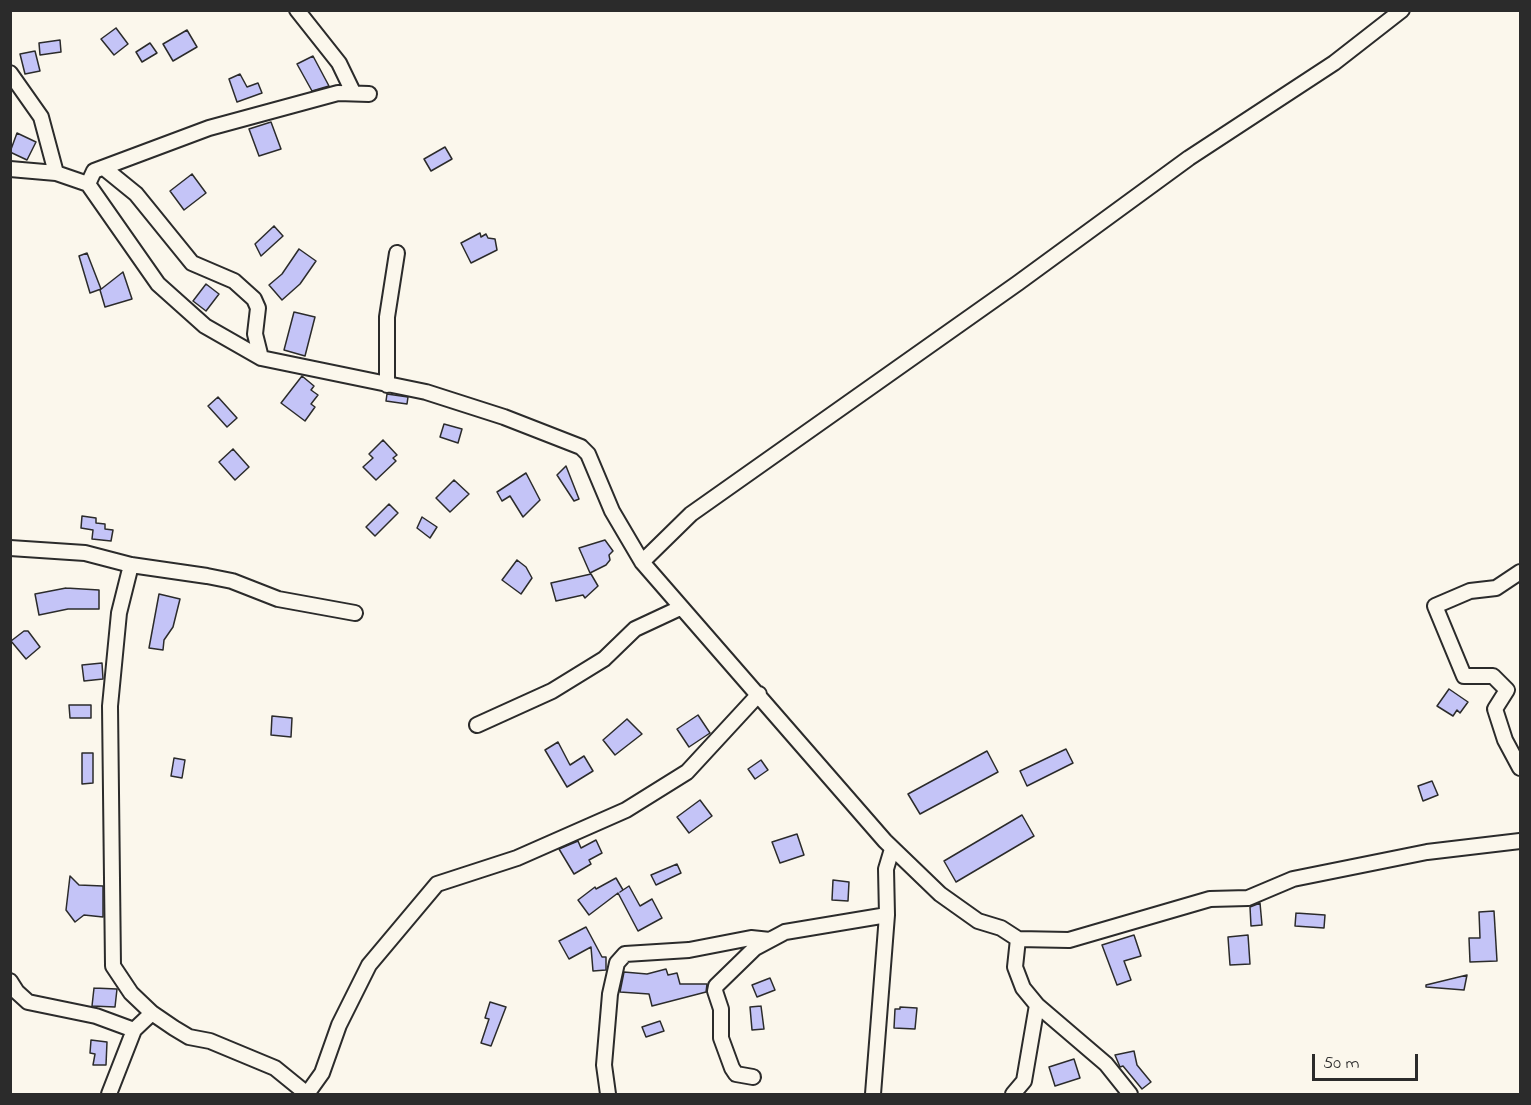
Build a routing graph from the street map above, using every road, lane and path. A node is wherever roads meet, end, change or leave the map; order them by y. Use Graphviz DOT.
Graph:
graph roads {
  1 [pos="297,10"];
  2 [pos="1402,10"];
  3 [pos="10,73"];
  4 [pos="353,92"];
  5 [pos="369,94"];
  6 [pos="104,168"];
  7 [pos="10,169"];
  8 [pos="56,173"];
  9 [pos="88,184"];
  10 [pos="397,253"];
  11 [pos="261,358"];
  12 [pos="387,385"];
  13 [pos="10,548"];
  14 [pos="642,562"];
  15 [pos="131,566"];
  16 [pos="1521,572"];
  17 [pos="680,608"];
  18 [pos="355,613"];
  19 [pos="759,694"];
  20 [pos="477,725"];
  21 [pos="1521,768"];
  22 [pos="1518,838"];
  23 [pos="892,849"];
  24 [pos="887,915"];
  25 [pos="1018,939"];
  26 [pos="770,940"];
  27 [pos="10,981"];
  28 [pos="28,1002"];
  29 [pos="10,1003"];
  30 [pos="1037,1005"];
  31 [pos="152,1013"];
  32 [pos="134,1030"];
  33 [pos="753,1077"];
  34 [pos="307,1094"];
  35 [pos="110,1095"];
  36 [pos="608,1095"];
  37 [pos="873,1095"];
  38 [pos="1013,1095"];
  39 [pos="1130,1095"];
  1 -- 4 [label="street"];
  2 -- 14 [label="street"];
  3 -- 8 [label="street"];
  4 -- 5 [label="street"];
  4 -- 6 [label="street"];
  6 -- 9 [label="street"];
  6 -- 11 [label="street"];
  7 -- 8 [label="street"];
  8 -- 9 [label="street"];
  9 -- 11 [label="street"];
  10 -- 12 [label="street"];
  11 -- 12 [label="street"];
  12 -- 14 [label="street"];
  13 -- 15 [label="street"];
  14 -- 17 [label="street"];
  15 -- 18 [label="street"];
  15 -- 31 [label="street"];
  16 -- 21 [label="street"];
  17 -- 19 [label="street"];
  17 -- 20 [label="street"];
  19 -- 23 [label="street"];
  19 -- 34 [label="street"];
  22 -- 25 [label="street"];
  23 -- 24 [label="street"];
  23 -- 25 [label="street"];
  24 -- 26 [label="street"];
  24 -- 37 [label="street"];
  25 -- 30 [label="street"];
  26 -- 33 [label="street"];
  26 -- 36 [label="street"];
  27 -- 28 [label="street"];
  28 -- 29 [label="street"];
  28 -- 32 [label="street"];
  30 -- 38 [label="street"];
  30 -- 39 [label="street"];
  31 -- 32 [label="street"];
  31 -- 34 [label="street"];
  32 -- 35 [label="street"];
}
